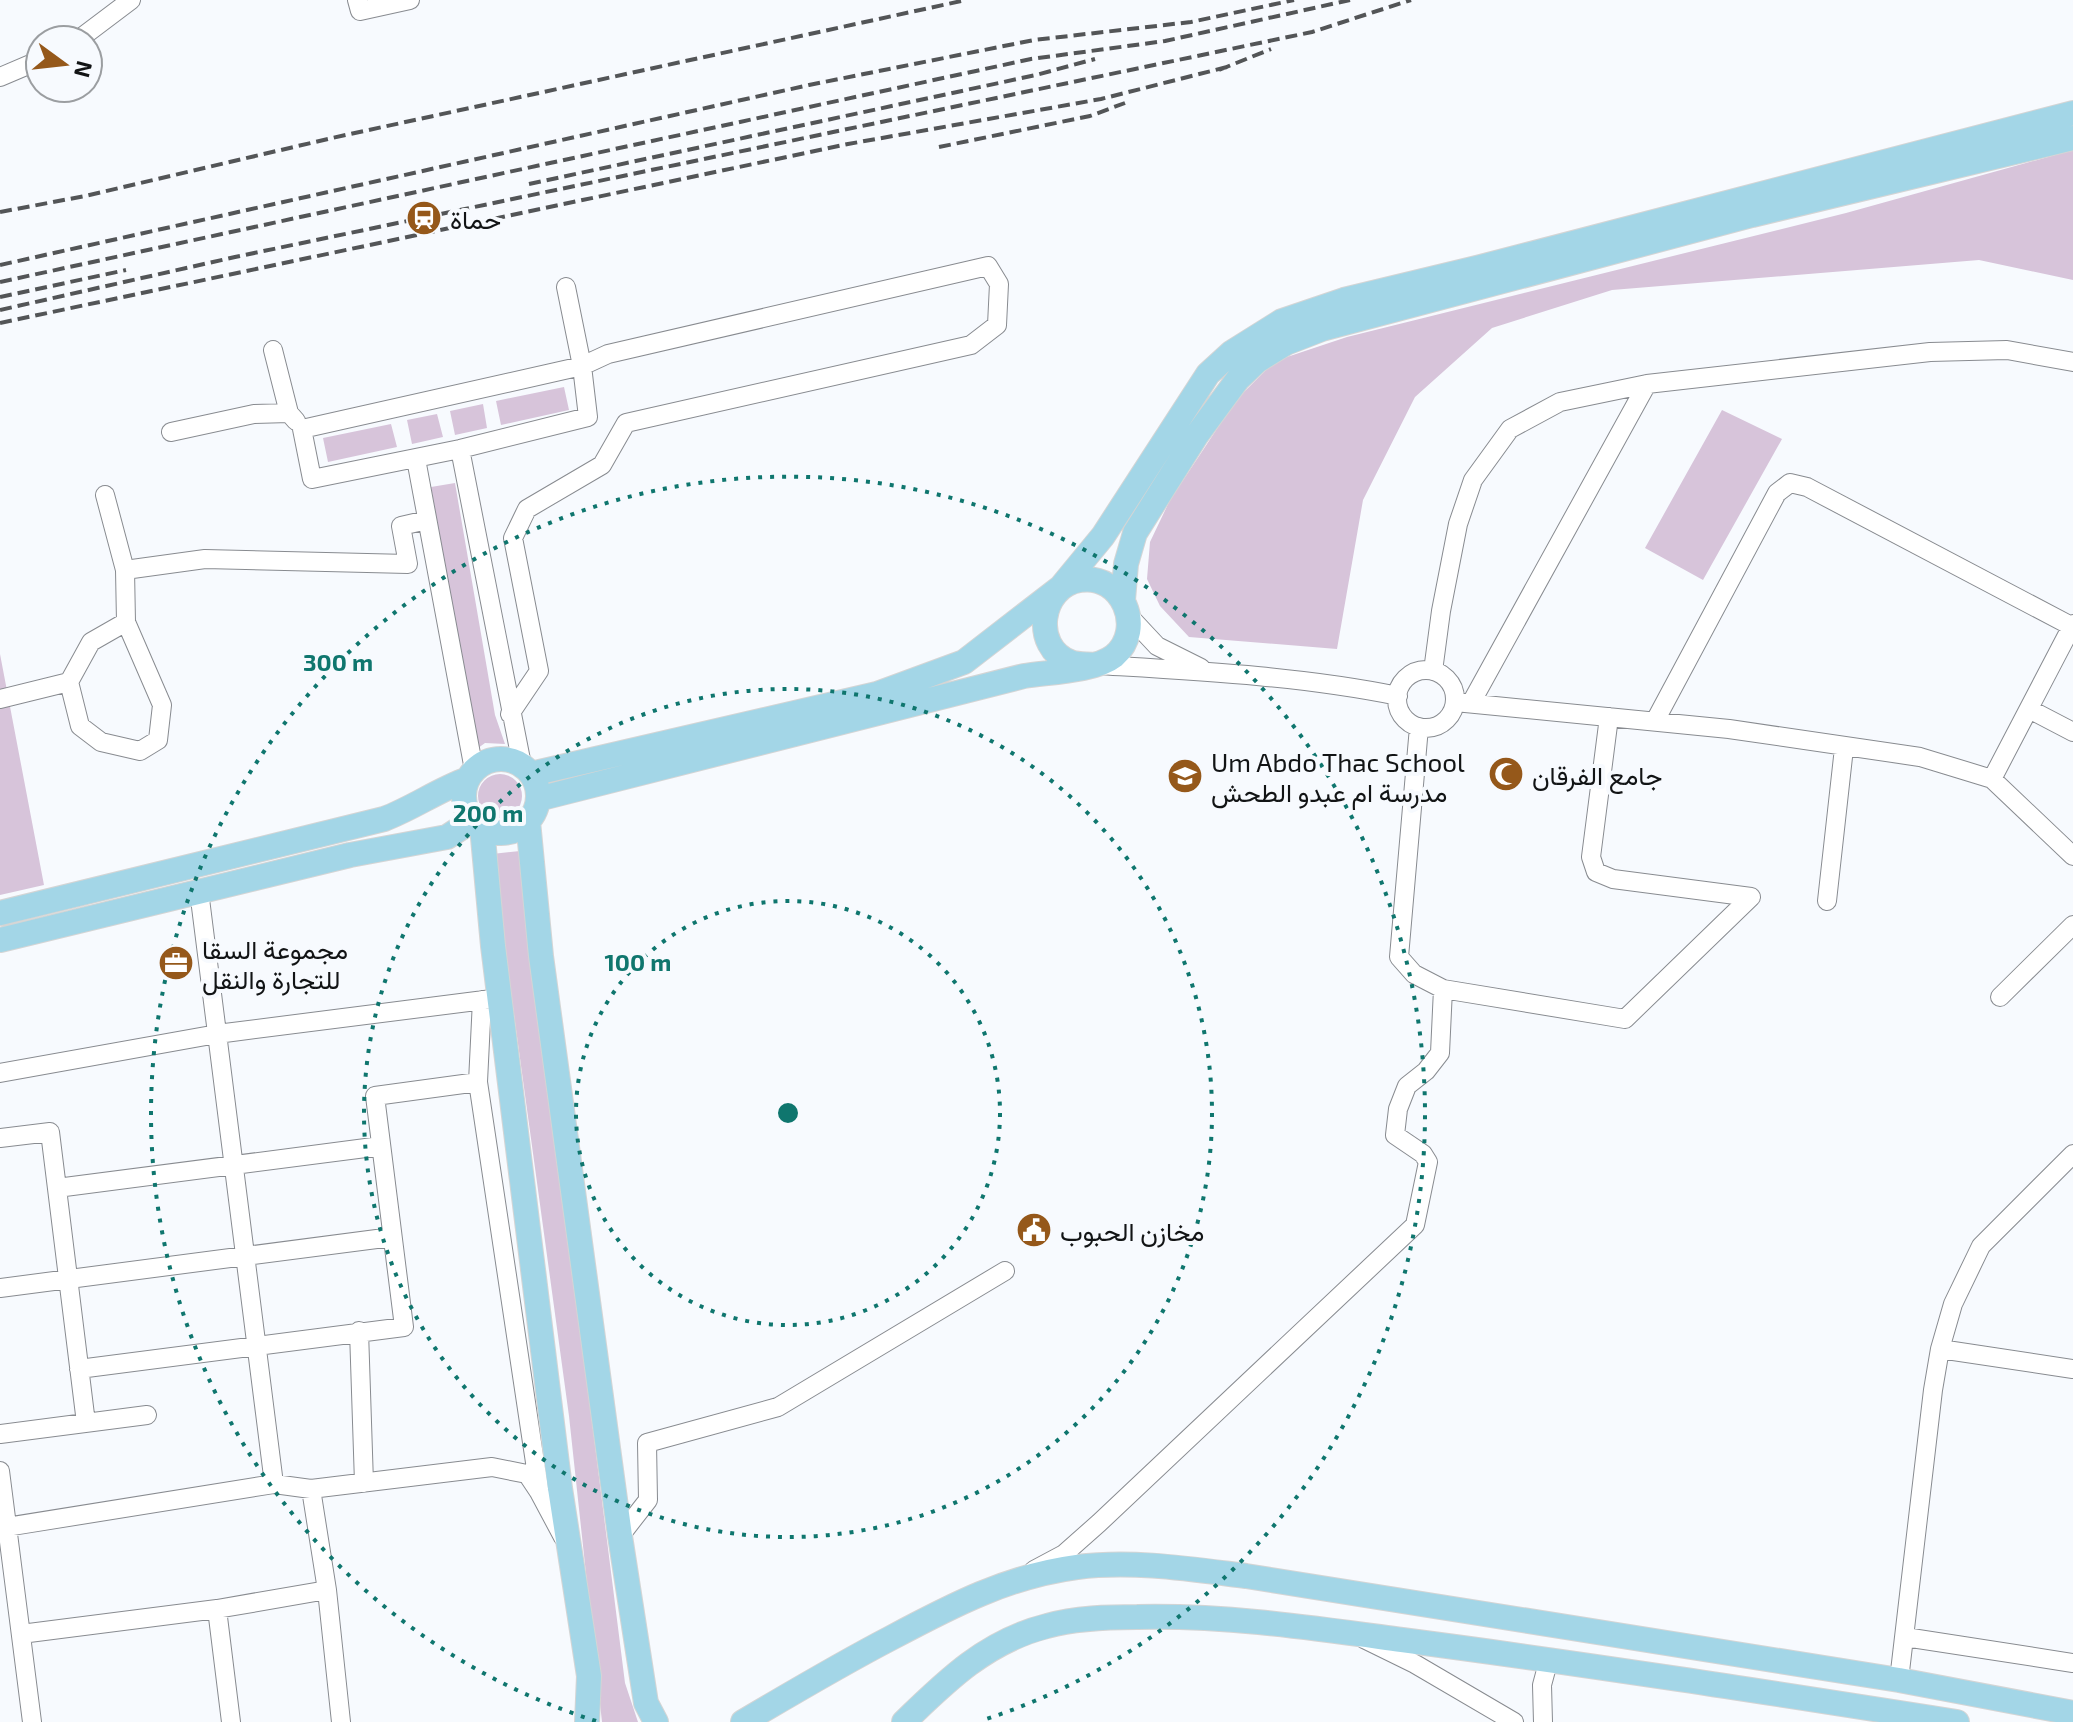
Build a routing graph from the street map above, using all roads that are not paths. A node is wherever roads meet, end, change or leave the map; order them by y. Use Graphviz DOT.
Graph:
graph roads {
  1 [pos="131,0"];
  2 [pos="357,0"];
  3 [pos="410,0"];
  4 [pos="99,24"];
  5 [pos="24,67"];
  6 [pos="0,77"];
  7 [pos="2073,113"];
  8 [pos="2073,138"];
  9 [pos="566,287"];
  10 [pos="273,350"];
  11 [pos="2073,362"];
  12 [pos="582,366"];
  13 [pos="1647,384"];
  14 [pos="289,413"];
  15 [pos="302,429"];
  16 [pos="171,432"];
  17 [pos="460,449"];
  18 [pos="416,459"];
  19 [pos="105,495"];
  20 [pos="427,520"];
  21 [pos="125,570"];
  22 [pos="1061,587"];
  23 [pos="1126,608"];
  24 [pos="126,622"];
  25 [pos="2073,626"];
  26 [pos="1095,665"];
  27 [pos="1207,671"];
  28 [pos="1433,671"];
  29 [pos="69,682"];
  30 [pos="1398,696"];
  31 [pos="0,699"];
  32 [pos="1463,703"];
  33 [pos="2029,709"];
  34 [pos="510,714"];
  35 [pos="1609,717"];
  36 [pos="1655,721"];
  37 [pos="1419,727"];
  38 [pos="2073,732"];
  39 [pos="1844,748"];
  40 [pos="526,769"];
  41 [pos="471,775"];
  42 [pos="1992,779"];
  43 [pos="538,799"];
  44 [pos="528,821"];
  45 [pos="477,824"];
  46 [pos="447,837"];
  47 [pos="2073,856"];
  48 [pos="484,870"];
  49 [pos="199,891"];
  50 [pos="1827,901"];
  51 [pos="0,913"];
  52 [pos="2073,925"];
  53 [pos="0,940"];
  54 [pos="1443,989"];
  55 [pos="2000,997"];
  56 [pos="491,999"];
  57 [pos="217,1034"];
  58 [pos="0,1073"];
  59 [pos="478,1082"];
  60 [pos="0,1138"];
  61 [pos="381,1146"];
  62 [pos="2073,1154"];
  63 [pos="233,1165"];
  64 [pos="57,1188"];
  65 [pos="392,1237"];
  66 [pos="245,1256"];
  67 [pos="1005,1271"];
  68 [pos="68,1279"];
  69 [pos="0,1288"];
  70 [pos="359,1331"];
  71 [pos="256,1346"];
  72 [pos="1940,1349"];
  73 [pos="79,1369"];
  74 [pos="2073,1369"];
  75 [pos="147,1415"];
  76 [pos="86,1423"];
  77 [pos="0,1434"];
  78 [pos="0,1471"];
  79 [pos="364,1483"];
  80 [pos="274,1484"];
  81 [pos="311,1489"];
  82 [pos="539,1492"];
  83 [pos="4,1527"];
  84 [pos="620,1536"];
  85 [pos="573,1556"];
  86 [pos="1014,1580"];
  87 [pos="327,1590"];
  88 [pos="217,1609"];
  89 [pos="1351,1633"];
  90 [pos="21,1634"];
  91 [pos="1905,1637"];
  92 [pos="1549,1659"];
  93 [pos="2073,1663"];
  94 [pos="1899,1680"];
  95 [pos="2073,1713"];
  96 [pos="32,1722"];
  97 [pos="231,1722"];
  98 [pos="341,1722"];
  99 [pos="587,1722"];
  100 [pos="656,1722"];
  101 [pos="743,1722"];
  102 [pos="904,1722"];
  103 [pos="1514,1722"];
  104 [pos="1543,1722"];
  105 [pos="1957,1722"];
  1 -- 4 [label="street"];
  2 -- 3 [label="street"];
  5 -- 6 [label="street"];
  7 -- 22 [label="main road"];
  8 -- 23 [label="main road"];
  9 -- 12 [label="street"];
  10 -- 14 [label="street"];
  11 -- 13 [label="street"];
  12 -- 15 [label="street"];
  12 -- 17 [label="street"];
  12 -- 34 [label="street"];
  13 -- 28 [label="street"];
  13 -- 32 [label="street"];
  14 -- 15 [label="street"];
  14 -- 16 [label="street"];
  15 -- 18 [label="street"];
  17 -- 18 [label="street"];
  17 -- 34 [label="street"];
  18 -- 20 [label="street"];
  19 -- 21 [label="street"];
  20 -- 21 [label="street"];
  20 -- 41 [label="street"];
  21 -- 24 [label="street"];
  22 -- 23 [label="main road"];
  22 -- 26 [label="main road"];
  22 -- 40 [label="main road"];
  23 -- 26 [label="main road"];
  23 -- 27 [label="street"];
  24 -- 29 [label="street"];
  24 -- 29 [label="street"];
  25 -- 33 [label="street"];
  25 -- 36 [label="street"];
  26 -- 27 [label="street"];
  26 -- 43 [label="main road"];
  27 -- 30 [label="street"];
  28 -- 30 [label="street"];
  28 -- 32 [label="street"];
  29 -- 31 [label="street"];
  30 -- 37 [label="street"];
  32 -- 35 [label="street"];
  32 -- 37 [label="street"];
  33 -- 38 [label="street"];
  33 -- 42 [label="street"];
  34 -- 40 [label="street"];
  35 -- 36 [label="street"];
  35 -- 54 [label="street"];
  36 -- 39 [label="street"];
  37 -- 54 [label="street"];
  39 -- 42 [label="street"];
  39 -- 50 [label="street"];
  40 -- 41 [label="main road"];
  40 -- 43 [label="main road"];
  41 -- 45 [label="main road"];
  41 -- 51 [label="main road"];
  42 -- 47 [label="street"];
  43 -- 44 [label="main road"];
  44 -- 45 [label="main road"];
  44 -- 84 [label="main road"];
  45 -- 46 [label="main road"];
  45 -- 48 [label="main road"];
  46 -- 48 [label="main road"];
  46 -- 49 [label="main road"];
  48 -- 56 [label="main road"];
  49 -- 53 [label="main road"];
  49 -- 57 [label="street"];
  52 -- 55 [label="street"];
  54 -- 86 [label="street"];
  56 -- 57 [label="street"];
  56 -- 59 [label="street"];
  56 -- 85 [label="main road"];
  57 -- 58 [label="street"];
  57 -- 63 [label="street"];
  59 -- 61 [label="street"];
  59 -- 82 [label="street"];
  60 -- 64 [label="street"];
  61 -- 63 [label="street"];
  61 -- 65 [label="street"];
  62 -- 72 [label="street"];
  63 -- 64 [label="street"];
  63 -- 66 [label="street"];
  64 -- 68 [label="street"];
  65 -- 66 [label="street"];
  65 -- 70 [label="street"];
  66 -- 68 [label="street"];
  66 -- 71 [label="street"];
  67 -- 84 [label="street"];
  68 -- 69 [label="street"];
  68 -- 73 [label="street"];
  70 -- 71 [label="street"];
  70 -- 79 [label="street"];
  71 -- 73 [label="street"];
  71 -- 80 [label="street"];
  72 -- 74 [label="street"];
  72 -- 91 [label="street"];
  73 -- 76 [label="street"];
  75 -- 76 [label="street"];
  76 -- 77 [label="street"];
  78 -- 83 [label="street"];
  79 -- 81 [label="street"];
  79 -- 82 [label="street"];
  80 -- 81 [label="street"];
  80 -- 83 [label="street"];
  81 -- 87 [label="street"];
  82 -- 85 [label="street"];
  83 -- 90 [label="street"];
  84 -- 100 [label="main road"];
  85 -- 99 [label="main road"];
  86 -- 94 [label="main road"];
  86 -- 101 [label="main road"];
  87 -- 88 [label="street"];
  87 -- 98 [label="street"];
  88 -- 90 [label="street"];
  88 -- 97 [label="street"];
  89 -- 92 [label="main road"];
  89 -- 102 [label="main road"];
  89 -- 103 [label="street"];
  90 -- 96 [label="street"];
  91 -- 93 [label="street"];
  91 -- 94 [label="street"];
  92 -- 104 [label="street"];
  92 -- 105 [label="main road"];
  94 -- 95 [label="main road"];
}
